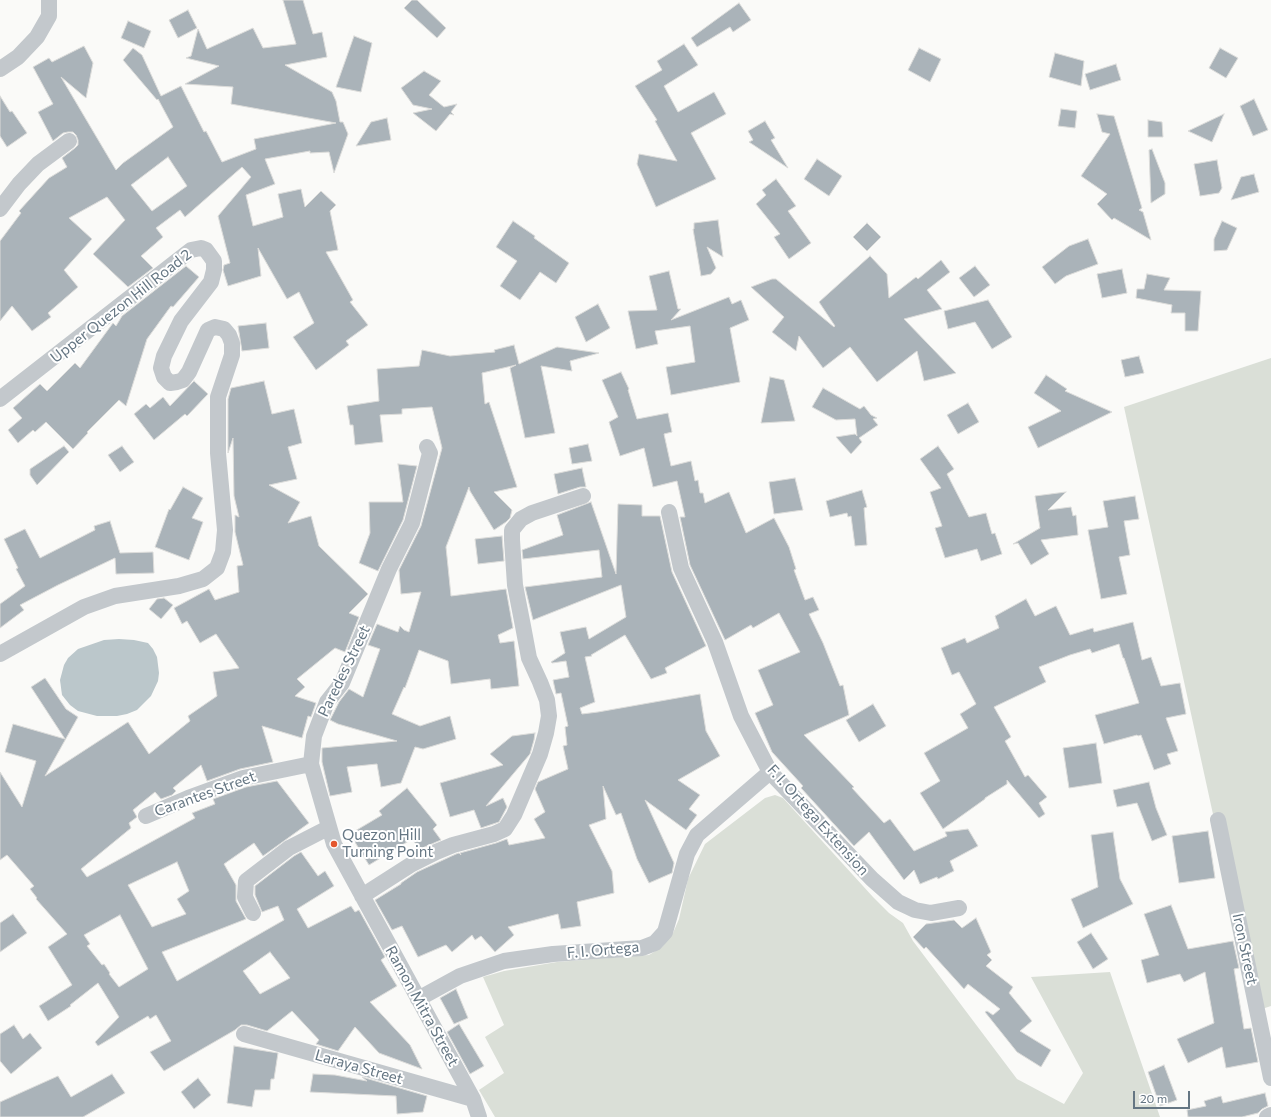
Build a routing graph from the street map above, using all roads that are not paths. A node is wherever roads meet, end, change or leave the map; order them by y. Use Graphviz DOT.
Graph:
graph roads {
  1 [pos="49,0"];
  2 [pos="0,69"];
  3 [pos="69,141"];
  4 [pos="0,210"];
  5 [pos="0,400"];
  6 [pos="427,447"];
  7 [pos="583,496"];
  8 [pos="669,512"];
  9 [pos="0,654"];
  10 [pos="311,764"];
  11 [pos="770,772"];
  12 [pos="146,816"];
  13 [pos="1218,820"];
  14 [pos="328,828"];
  15 [pos="362,896"];
  16 [pos="959,908"];
  17 [pos="253,913"];
  18 [pos="418,999"];
  19 [pos="244,1034"];
  20 [pos="1271,1078"];
  21 [pos="473,1099"];
  22 [pos="1271,1116"];
  23 [pos="479,1117"];
  24 [pos="1267,1117"];
  1 -- 2 [label="street"];
  3 -- 4 [label="street"];
  5 -- 9 [label="street, Upper Quezon Hill Road 2"];
  6 -- 10 [label="street, Paredes Street"];
  7 -- 15 [label="street"];
  8 -- 11 [label="street, F. I. Ortega Extension"];
  10 -- 12 [label="street, Carantes Street"];
  10 -- 14 [label="street, Paredes Street"];
  11 -- 16 [label="street, F. I. Ortega Extension"];
  11 -- 18 [label="street, F. I. Ortega"];
  13 -- 20 [label="street, Iron Street"];
  14 -- 15 [label="street, Paredes Street"];
  14 -- 17 [label="street"];
  15 -- 18 [label="street, Ramon Mitra Street"];
  18 -- 21 [label="street, Ramon Mitra Street"];
  19 -- 21 [label="street, Laraya Street"];
  21 -- 23 [label="street, Ramon Mitra Street"];
  22 -- 24 [label="street"];
}
